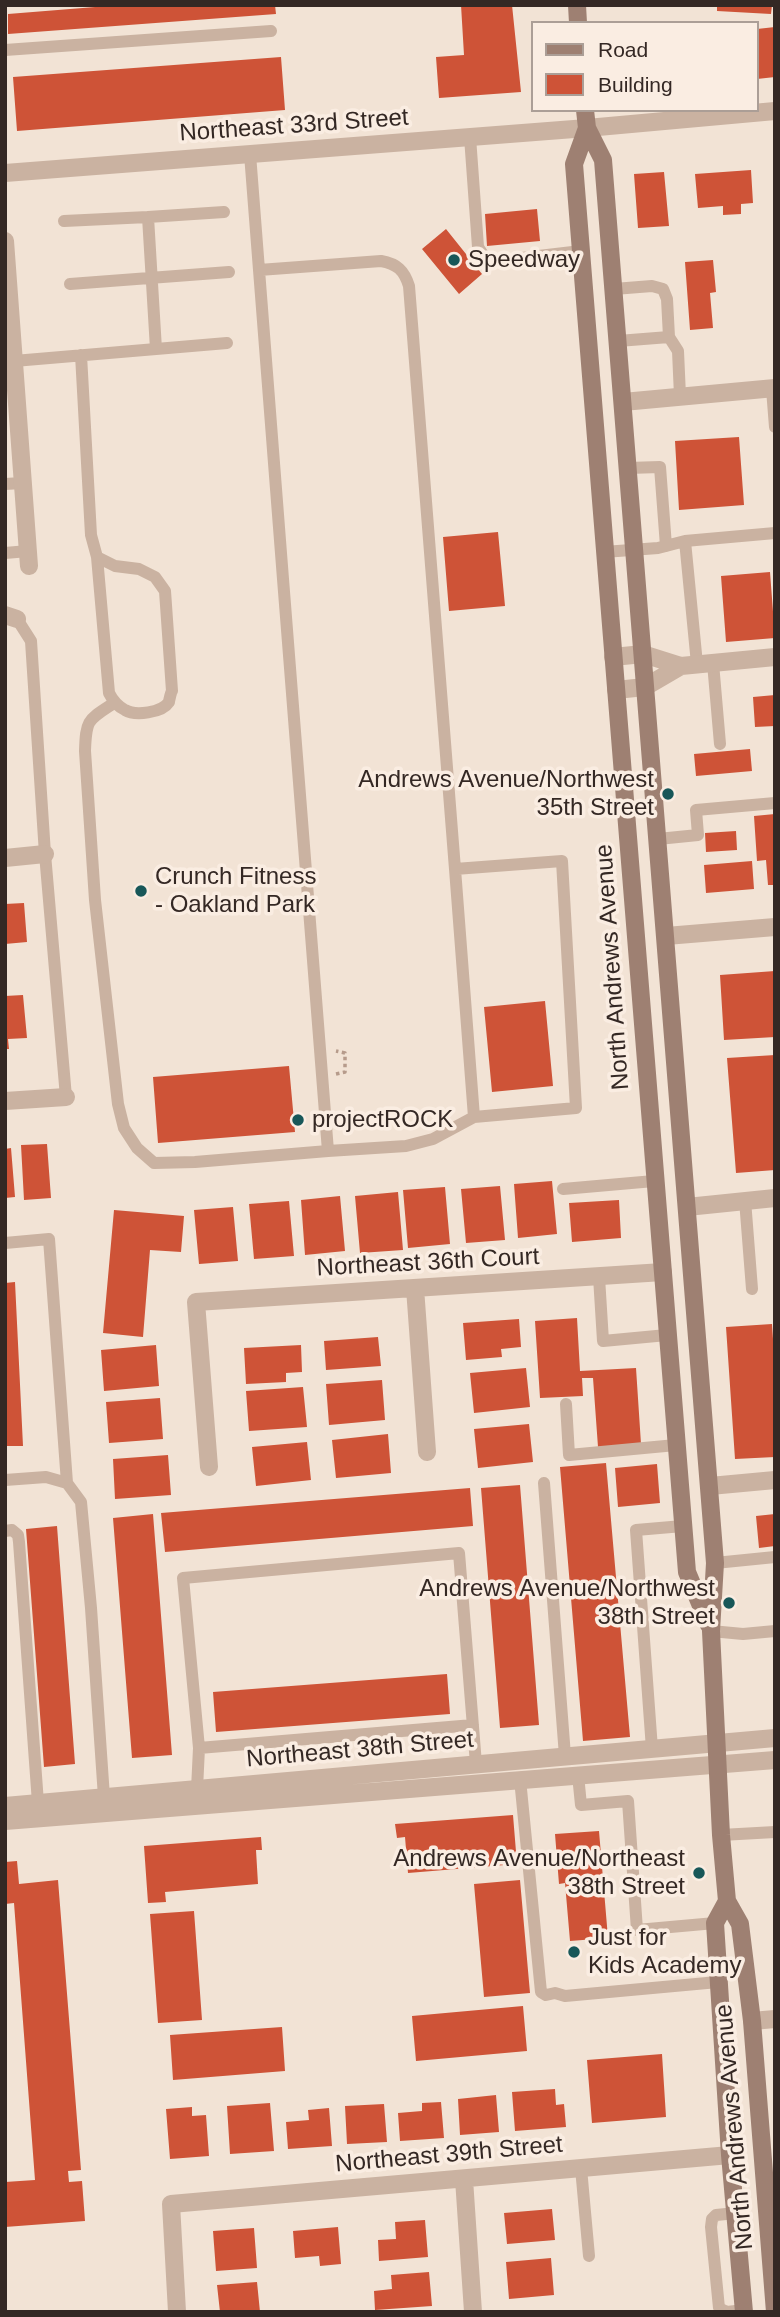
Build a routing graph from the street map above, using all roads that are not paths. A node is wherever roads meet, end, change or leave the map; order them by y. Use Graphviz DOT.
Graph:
graph roads {
  1 [pos="271,31"];
  2 [pos="5,50"];
  3 [pos="751,112"];
  4 [pos="586,119"];
  5 [pos="470,137"];
  6 [pos="250,154"];
  7 [pos="5,173"];
  8 [pos="224,212"];
  9 [pos="148,217"];
  10 [pos="64,221"];
  11 [pos="5,241"];
  12 [pos="581,251"];
  13 [pos="259,270"];
  14 [pos="229,272"];
  15 [pos="152,278"];
  16 [pos="7,283"];
  17 [pos="70,284"];
  18 [pos="614,289"];
  19 [pos="670,337"];
  20 [pos="618,341"];
  21 [pos="227,343"];
  22 [pos="156,349"];
  23 [pos="81,355"];
  24 [pos="14,361"];
  25 [pos="773,388"];
  26 [pos="11,390"];
  27 [pos="680,396"];
  28 [pos="622,402"];
  29 [pos="775,427"];
  30 [pos="628,468"];
  31 [pos="14,484"];
  32 [pos="775,533"];
  33 [pos="685,541"];
  34 [pos="666,546"];
  35 [pos="634,550"];
  36 [pos="604,552"];
  37 [pos="5,554"];
  38 [pos="97,557"];
  39 [pos="28,559"];
  40 [pos="11,617"];
  41 [pos="643,654"];
  42 [pos="613,657"];
  43 [pos="775,657"];
  44 [pos="697,664"];
  45 [pos="645,687"];
  46 [pos="616,690"];
  47 [pos="114,703"];
  48 [pos="720,744"];
  49 [pos="775,803"];
  50 [pos="658,839"];
  51 [pos="46,854"];
  52 [pos="5,858"];
  53 [pos="456,869"];
  54 [pos="775,927"];
  55 [pos="666,936"];
  56 [pos="66,1097"];
  57 [pos="5,1101"];
  58 [pos="474,1117"];
  59 [pos="328,1152"];
  60 [pos="654,1181"];
  61 [pos="563,1189"];
  62 [pos="775,1198"];
  63 [pos="745,1200"];
  64 [pos="687,1206"];
  65 [pos="5,1243"];
  66 [pos="663,1272"];
  67 [pos="599,1277"];
  68 [pos="415,1289"];
  69 [pos="752,1289"];
  70 [pos="695,1309"];
  71 [pos="667,1335"];
  72 [pos="566,1404"];
  73 [pos="676,1445"];
  74 [pos="427,1452"];
  75 [pos="209,1467"];
  76 [pos="5,1480"];
  77 [pos="775,1480"];
  78 [pos="67,1483"];
  79 [pos="544,1483"];
  80 [pos="710,1486"];
  81 [pos="683,1526"];
  82 [pos="5,1531"];
  83 [pos="775,1557"];
  84 [pos="715,1563"];
  85 [pos="711,1631"];
  86 [pos="775,1631"];
  87 [pos="473,1725"];
  88 [pos="775,1738"];
  89 [pos="718,1743"];
  90 [pos="198,1748"];
  91 [pos="652,1749"];
  92 [pos="565,1756"];
  93 [pos="775,1760"];
  94 [pos="477,1764"];
  95 [pos="719,1766"];
  96 [pos="578,1775"];
  97 [pos="520,1779"];
  98 [pos="197,1789"];
  99 [pos="293,1789"];
  100 [pos="104,1797"];
  101 [pos="38,1803"];
  102 [pos="5,1806"];
  103 [pos="93,1815"];
  104 [pos="5,1821"];
  105 [pos="775,1832"];
  106 [pos="722,1835"];
  107 [pos="727,1900"];
  108 [pos="715,1923"];
  109 [pos="718,1982"];
  110 [pos="775,2019"];
  111 [pos="752,2021"];
  112 [pos="730,2155"];
  113 [pos="769,2159"];
  114 [pos="581,2168"];
  115 [pos="464,2179"];
  116 [pos="736,2213"];
  117 [pos="771,2213"];
  118 [pos="589,2256"];
  119 [pos="773,2278"];
  120 [pos="744,2311"];
  121 [pos="177,2312"];
  122 [pos="473,2312"];
  123 [pos="775,2312"];
  1 -- 2 [label="lane"];
  3 -- 4 [label="street, Northeast 33rd Street"];
  4 -- 5 [label="street, Northeast 33rd Street"];
  4 -- 12 [label="main road, North Andrews Avenue"];
  4 -- 18 [label="main road, North Andrews Avenue"];
  5 -- 6 [label="street, Northeast 33rd Street"];
  5 -- 12 [label="lane"];
  6 -- 7 [label="street, Northeast 33rd Street"];
  6 -- 13 [label="lane"];
  8 -- 9 [label="lane"];
  9 -- 10 [label="lane"];
  9 -- 15 [label="lane"];
  11 -- 16 [label="street"];
  12 -- 36 [label="main road, North Andrews Avenue"];
  13 -- 53 [label="lane"];
  13 -- 59 [label="lane"];
  14 -- 15 [label="lane"];
  15 -- 17 [label="lane"];
  15 -- 22 [label="lane"];
  16 -- 24 [label="street"];
  18 -- 19 [label="lane"];
  18 -- 20 [label="main road, North Andrews Avenue"];
  19 -- 20 [label="lane"];
  19 -- 27 [label="lane"];
  20 -- 28 [label="main road, North Andrews Avenue"];
  21 -- 22 [label="lane"];
  22 -- 23 [label="lane"];
  23 -- 24 [label="lane"];
  23 -- 38 [label="lane"];
  24 -- 26 [label="street"];
  25 -- 27 [label="street"];
  25 -- 29 [label="lane"];
  26 -- 31 [label="street"];
  27 -- 28 [label="street"];
  28 -- 30 [label="main road, North Andrews Avenue"];
  30 -- 34 [label="lane"];
  30 -- 35 [label="main road, North Andrews Avenue"];
  31 -- 39 [label="street"];
  32 -- 33 [label="lane"];
  33 -- 34 [label="lane"];
  33 -- 44 [label="lane"];
  34 -- 35 [label="lane"];
  35 -- 36 [label="lane"];
  35 -- 41 [label="main road, North Andrews Avenue"];
  36 -- 42 [label="main road, North Andrews Avenue"];
  37 -- 39 [label="lane"];
  38 -- 47 [label="lane"];
  38 -- 47 [label="lane"];
  40 -- 51 [label="lane"];
  41 -- 42 [label="street"];
  41 -- 44 [label="street"];
  41 -- 45 [label="main road, North Andrews Avenue"];
  42 -- 46 [label="main road, North Andrews Avenue"];
  43 -- 44 [label="street"];
  44 -- 45 [label="street"];
  44 -- 48 [label="lane"];
  45 -- 46 [label="street"];
  45 -- 50 [label="main road, North Andrews Avenue"];
  46 -- 60 [label="main road, North Andrews Avenue"];
  47 -- 59 [label="lane"];
  49 -- 50 [label="lane"];
  50 -- 55 [label="main road, North Andrews Avenue"];
  51 -- 52 [label="street"];
  51 -- 56 [label="lane"];
  53 -- 58 [label="lane"];
  53 -- 58 [label="lane"];
  54 -- 55 [label="street"];
  55 -- 64 [label="main road, North Andrews Avenue"];
  56 -- 57 [label="street"];
  58 -- 59 [label="lane"];
  60 -- 61 [label="lane"];
  60 -- 64 [label="main road"];
  60 -- 66 [label="main road, North Andrews Avenue"];
  62 -- 63 [label="street"];
  63 -- 64 [label="street"];
  63 -- 69 [label="lane"];
  64 -- 70 [label="main road, North Andrews Avenue"];
  65 -- 78 [label="lane"];
  66 -- 67 [label="street, Northeast 36th Court"];
  66 -- 70 [label="main road"];
  66 -- 71 [label="main road, North Andrews Avenue"];
  67 -- 68 [label="street, Northeast 36th Court"];
  67 -- 71 [label="lane"];
  68 -- 74 [label="street"];
  68 -- 75 [label="street, Northeast 36th Court"];
  70 -- 80 [label="main road, North Andrews Avenue"];
  71 -- 73 [label="main road, North Andrews Avenue"];
  72 -- 73 [label="lane"];
  73 -- 81 [label="main road, North Andrews Avenue"];
  76 -- 78 [label="lane"];
  77 -- 80 [label="street"];
  78 -- 100 [label="lane"];
  79 -- 92 [label="lane"];
  80 -- 84 [label="main road, North Andrews Avenue"];
  81 -- 85 [label="main road, North Andrews Avenue"];
  81 -- 91 [label="lane"];
  82 -- 101 [label="lane"];
  83 -- 84 [label="lane"];
  84 -- 85 [label="main road, North Andrews Avenue"];
  85 -- 86 [label="lane"];
  85 -- 89 [label="main road, North Andrews Avenue"];
  87 -- 90 [label="lane"];
  87 -- 90 [label="lane"];
  87 -- 94 [label="lane"];
  88 -- 89 [label="street, Northeast 38th Street"];
  89 -- 91 [label="street, Northeast 38th Street"];
  89 -- 95 [label="main road, North Andrews Avenue"];
  90 -- 98 [label="lane"];
  91 -- 92 [label="street, Northeast 38th Street"];
  92 -- 94 [label="street, Northeast 38th Street"];
  93 -- 95 [label="street, Northeast 38th Street"];
  94 -- 99 [label="street, Northeast 38th Street"];
  95 -- 96 [label="street, Northeast 38th Street"];
  95 -- 106 [label="main road, North Andrews Avenue"];
  96 -- 97 [label="street, Northeast 38th Street"];
  96 -- 108 [label="lane"];
  97 -- 99 [label="street, Northeast 38th Street"];
  97 -- 109 [label="lane"];
  98 -- 99 [label="street, Northeast 38th Street"];
  98 -- 100 [label="street, Northeast 38th Street"];
  99 -- 103 [label="street, Northeast 38th Street"];
  100 -- 101 [label="street, Northeast 38th Street"];
  100 -- 103 [label="lane"];
  101 -- 102 [label="street, Northeast 38th Street"];
  103 -- 104 [label="street, Northeast 38th Street"];
  105 -- 106 [label="lane"];
  106 -- 107 [label="main road, North Andrews Avenue"];
  107 -- 108 [label="main road"];
  107 -- 111 [label="main road, North Andrews Avenue"];
  108 -- 109 [label="main road, North Andrews Avenue"];
  109 -- 112 [label="main road, North Andrews Avenue"];
  110 -- 111 [label="street"];
  111 -- 113 [label="main road, North Andrews Avenue"];
  112 -- 114 [label="street, Northeast 39th Street"];
  112 -- 116 [label="main road, North Andrews Avenue"];
  113 -- 117 [label="main road, North Andrews Avenue"];
  114 -- 115 [label="street, Northeast 39th Street"];
  114 -- 118 [label="lane"];
  115 -- 121 [label="street, Northeast 39th Street"];
  115 -- 122 [label="street"];
  116 -- 120 [label="main road, North Andrews Avenue"];
  116 -- 120 [label="lane"];
  117 -- 119 [label="main road, North Andrews Avenue"];
  119 -- 123 [label="main road, North Andrews Avenue"];
}
